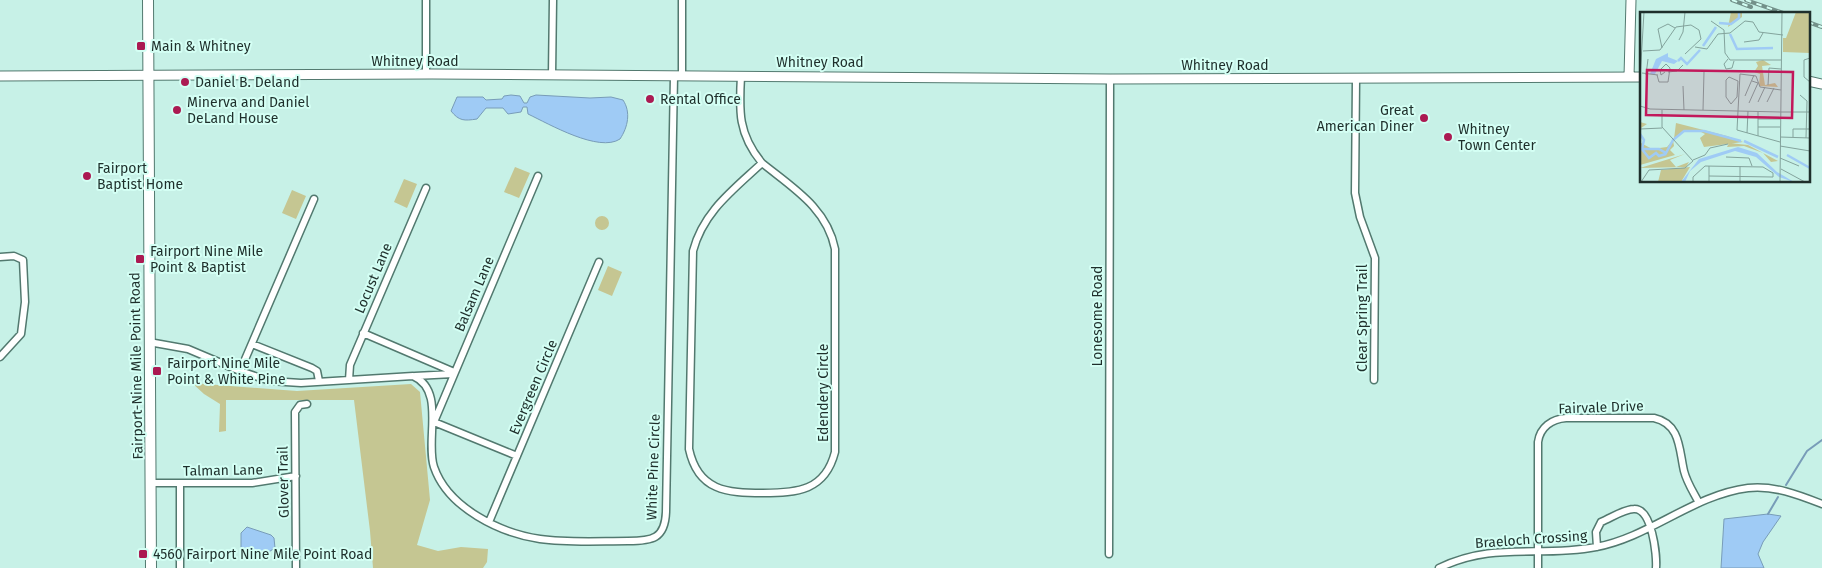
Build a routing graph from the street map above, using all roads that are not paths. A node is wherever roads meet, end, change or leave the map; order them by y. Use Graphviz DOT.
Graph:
graph roads {
  1 [pos="148,0"];
  2 [pos="426,0"];
  3 [pos="553,0"];
  4 [pos="682,0"];
  5 [pos="1631,0"];
  6 [pos="148,74"];
  7 [pos="426,74"];
  8 [pos="552,75"];
  9 [pos="0,76"];
  10 [pos="678,76"];
  11 [pos="740,76"];
  12 [pos="1629,77"];
  13 [pos="1640,77"];
  14 [pos="1110,79"];
  15 [pos="1356,79"];
  16 [pos="762,163"];
  17 [pos="538,176"];
  18 [pos="426,188"];
  19 [pos="314,199"];
  20 [pos="0,257"];
  21 [pos="599,262"];
  22 [pos="364,333"];
  23 [pos="149,342"];
  24 [pos="252,344"];
  25 [pos="0,357"];
  26 [pos="240,371"];
  27 [pos="454,373"];
  28 [pos="414,376"];
  29 [pos="349,380"];
  30 [pos="1374,380"];
  31 [pos="319,382"];
  32 [pos="307,404"];
  33 [pos="434,422"];
  34 [pos="517,456"];
  35 [pos="296,476"];
  36 [pos="151,483"];
  37 [pos="180,483"];
  38 [pos="1699,504"];
  39 [pos="1822,504"];
  40 [pos="489,522"];
  41 [pos="1650,527"];
  42 [pos="1597,547"];
  43 [pos="1538,551"];
  44 [pos="1109,554"];
  45 [pos="151,568"];
  46 [pos="180,568"];
  47 [pos="296,568"];
  48 [pos="1439,568"];
  49 [pos="1538,568"];
  50 [pos="1656,568"];
  1 -- 6 [label="main road, Fairport-Nine Mile Point Road"];
  2 -- 7 [label="street"];
  3 -- 8 [label="street"];
  4 -- 10 [label="street, White Pine Circle"];
  5 -- 12 [label="main road"];
  6 -- 7 [label="main road, Whitney Road"];
  6 -- 9 [label="main road, Whitney Road"];
  6 -- 23 [label="main road, Fairport-Nine Mile Point Road"];
  7 -- 8 [label="main road, Whitney Road"];
  8 -- 10 [label="main road, Whitney Road"];
  10 -- 11 [label="main road, Whitney Road"];
  10 -- 40 [label="street, White Pine Circle"];
  11 -- 14 [label="main road, Whitney Road"];
  11 -- 16 [label="street, Edendery Circle"];
  12 -- 13 [label="main road, Whitney Road"];
  12 -- 15 [label="main road, Whitney Road"];
  14 -- 15 [label="main road, Whitney Road"];
  14 -- 44 [label="street, Lonesome Road"];
  15 -- 30 [label="street, Clear Spring Trail"];
  16 -- 16 [label="street, Edendery Circle"];
  17 -- 27 [label="street, Balsam Lane"];
  18 -- 22 [label="street, Locust Lane"];
  19 -- 24 [label="street"];
  20 -- 25 [label="street"];
  21 -- 34 [label="street, Evergreen Circle"];
  22 -- 27 [label="street"];
  22 -- 29 [label="street, Locust Lane"];
  23 -- 26 [label="street"];
  23 -- 36 [label="main road, Fairport-Nine Mile Point Road"];
  24 -- 26 [label="street"];
  24 -- 31 [label="street"];
  26 -- 31 [label="street"];
  27 -- 28 [label="street"];
  27 -- 33 [label="street, Balsam Lane"];
  28 -- 29 [label="street"];
  28 -- 33 [label="street, White Pine Circle"];
  29 -- 31 [label="street"];
  32 -- 35 [label="street, Glover Trail"];
  33 -- 34 [label="street"];
  33 -- 40 [label="street, White Pine Circle"];
  34 -- 40 [label="street, Evergreen Circle"];
  35 -- 37 [label="street, Talman Lane"];
  35 -- 47 [label="street, Glover Trail"];
  36 -- 37 [label="street, Talman Lane"];
  36 -- 45 [label="main road, Fairport-Nine Mile Point Road"];
  37 -- 46 [label="street"];
  38 -- 39 [label="street, Braeloch Crossing"];
  38 -- 41 [label="street, Braeloch Crossing"];
  38 -- 43 [label="street, Fairvale Drive"];
  41 -- 42 [label="street, Braeloch Crossing"];
  41 -- 42 [label="street, Braeloch Crossing"];
  41 -- 50 [label="street"];
  42 -- 43 [label="street, Braeloch Crossing"];
  43 -- 48 [label="street, Braeloch Crossing"];
  43 -- 49 [label="street, Fairvale Drive"];
}
